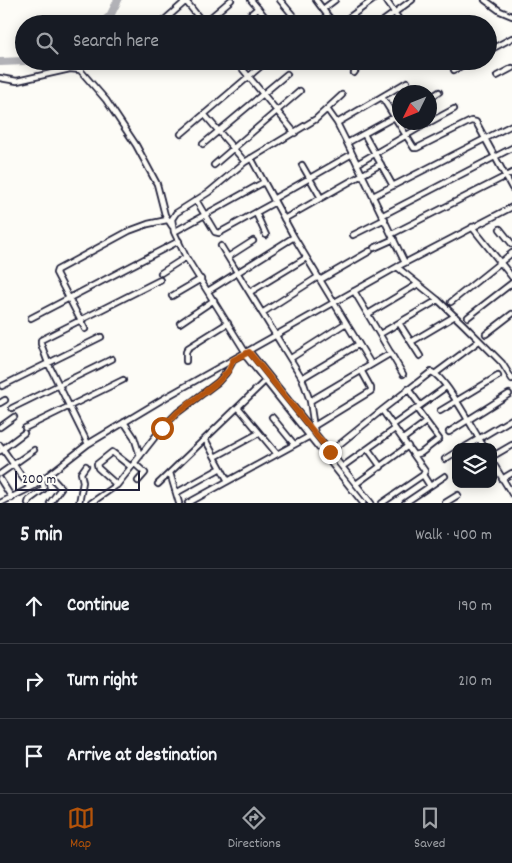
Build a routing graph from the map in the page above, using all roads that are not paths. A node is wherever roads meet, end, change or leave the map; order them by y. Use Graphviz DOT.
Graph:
graph roads {
  1 [pos="193,0"];
  2 [pos="231,0"];
  3 [pos="252,0"];
  4 [pos="280,0"];
  5 [pos="290,0"];
  6 [pos="316,0"];
  7 [pos="335,0"];
  8 [pos="373,0"];
  9 [pos="386,0"];
  10 [pos="412,0"];
  11 [pos="485,0"];
  12 [pos="186,2"];
  13 [pos="492,3"];
  14 [pos="284,5"];
  15 [pos="258,8"];
  16 [pos="323,9"];
  17 [pos="394,13"];
  18 [pos="171,15"];
  19 [pos="196,15"];
  20 [pos="212,15"];
  21 [pos="250,15"];
  22 [pos="264,15"];
  23 [pos="292,15"];
  24 [pos="327,15"];
  25 [pos="352,15"];
  26 [pos="391,15"];
  27 [pos="512,16"];
  28 [pos="512,38"];
  29 [pos="497,47"];
  30 [pos="512,68"];
  31 [pos="62,70"];
  32 [pos="80,70"];
  33 [pos="243,70"];
  34 [pos="257,70"];
  35 [pos="356,70"];
  36 [pos="354,73"];
  37 [pos="288,74"];
  38 [pos="497,76"];
  39 [pos="249,77"];
  40 [pos="0,78"];
  41 [pos="407,82"];
  42 [pos="300,91"];
  43 [pos="263,94"];
  44 [pos="342,95"];
  45 [pos="382,97"];
  46 [pos="454,109"];
  47 [pos="277,111"];
  48 [pos="329,111"];
  49 [pos="204,114"];
  50 [pos="392,114"];
  51 [pos="392,118"];
  52 [pos="437,118"];
  53 [pos="337,123"];
  54 [pos="512,125"];
  55 [pos="402,130"];
  56 [pos="415,130"];
  57 [pos="218,131"];
  58 [pos="295,133"];
  59 [pos="181,134"];
  60 [pos="364,134"];
  61 [pos="405,136"];
  62 [pos="486,138"];
  63 [pos="347,143"];
  64 [pos="203,144"];
  65 [pos="512,148"];
  66 [pos="234,149"];
  67 [pos="352,154"];
  68 [pos="375,154"];
  69 [pos="495,157"];
  70 [pos="251,158"];
  71 [pos="245,162"];
  72 [pos="357,164"];
  73 [pos="381,164"];
  74 [pos="214,165"];
  75 [pos="302,165"];
  76 [pos="512,173"];
  77 [pos="362,174"];
  78 [pos="506,176"];
  79 [pos="310,178"];
  80 [pos="264,182"];
  81 [pos="392,186"];
  82 [pos="512,188"];
  83 [pos="373,196"];
  84 [pos="321,198"];
  85 [pos="196,200"];
  86 [pos="274,200"];
  87 [pos="512,207"];
  88 [pos="256,213"];
  89 [pos="204,214"];
  90 [pos="384,217"];
  91 [pos="166,218"];
  92 [pos="284,219"];
  93 [pos="472,227"];
  94 [pos="173,229"];
  95 [pos="500,229"];
  96 [pos="266,235"];
  97 [pos="353,236"];
  98 [pos="393,236"];
  99 [pos="294,237"];
  100 [pos="179,241"];
  101 [pos="253,241"];
  102 [pos="512,244"];
  103 [pos="221,246"];
  104 [pos="512,253"];
  105 [pos="228,256"];
  106 [pos="186,257"];
  107 [pos="306,258"];
  108 [pos="500,262"];
  109 [pos="405,263"];
  110 [pos="397,267"];
  111 [pos="237,272"];
  112 [pos="161,273"];
  113 [pos="512,277"];
  114 [pos="200,279"];
  115 [pos="319,279"];
  116 [pos="160,280"];
  117 [pos="512,283"];
  118 [pos="418,284"];
  119 [pos="208,291"];
  120 [pos="354,291"];
  121 [pos="250,292"];
  122 [pos="172,296"];
  123 [pos="70,299"];
  124 [pos="214,300"];
  125 [pos="438,300"];
  126 [pos="451,302"];
  127 [pos="334,303"];
  128 [pos="262,312"];
  129 [pos="368,314"];
  130 [pos="512,315"];
  131 [pos="455,316"];
  132 [pos="468,317"];
  133 [pos="31,318"];
  134 [pos="80,320"];
  135 [pos="180,323"];
  136 [pos="228,323"];
  137 [pos="346,323"];
  138 [pos="400,323"];
  139 [pos="85,329"];
  140 [pos="380,334"];
  141 [pos="486,334"];
  142 [pos="276,336"];
  143 [pos="100,337"];
  144 [pos="479,341"];
  145 [pos="411,342"];
  146 [pos="359,344"];
  147 [pos="246,353"];
  148 [pos="391,353"];
  149 [pos="420,356"];
  150 [pos="291,358"];
  151 [pos="112,359"];
  152 [pos="233,360"];
  153 [pos="186,361"];
  154 [pos="48,363"];
  155 [pos="371,364"];
  156 [pos="361,370"];
  157 [pos="436,373"];
  158 [pos="403,374"];
  159 [pos="498,376"];
  160 [pos="302,378"];
  161 [pos="512,379"];
  162 [pos="123,380"];
  163 [pos="265,381"];
  164 [pos="59,384"];
  165 [pos="2,386"];
  166 [pos="446,387"];
  167 [pos="408,389"];
  168 [pos="509,394"];
  169 [pos="5,400"];
  170 [pos="457,400"];
  171 [pos="310,401"];
  172 [pos="0,403"];
  173 [pos="70,406"];
  174 [pos="238,407"];
  175 [pos="418,407"];
  176 [pos="12,408"];
  177 [pos="382,410"];
  178 [pos="440,411"];
  179 [pos="14,417"];
  180 [pos="272,417"];
  181 [pos="512,419"];
  182 [pos="468,420"];
  183 [pos="124,422"];
  184 [pos="426,422"];
  185 [pos="314,426"];
  186 [pos="0,427"];
  187 [pos="394,427"];
  188 [pos="448,432"];
  189 [pos="259,433"];
  190 [pos="315,434"];
  191 [pos="310,436"];
  192 [pos="205,439"];
  193 [pos="403,439"];
  194 [pos="479,439"];
  195 [pos="472,443"];
  196 [pos="482,443"];
  197 [pos="88,444"];
  198 [pos="294,444"];
  199 [pos="512,444"];
  200 [pos="408,446"];
  201 [pos="1,448"];
  202 [pos="368,449"];
  203 [pos="34,450"];
  204 [pos="330,452"];
  205 [pos="497,453"];
  206 [pos="277,454"];
  207 [pos="452,454"];
  208 [pos="414,455"];
  209 [pos="140,456"];
  210 [pos="215,457"];
  211 [pos="445,458"];
  212 [pos="14,464"];
  213 [pos="133,465"];
  214 [pos="86,466"];
  215 [pos="380,466"];
  216 [pos="342,467"];
  217 [pos="221,468"];
  218 [pos="497,470"];
  219 [pos="170,473"];
  220 [pos="512,473"];
  221 [pos="0,474"];
  222 [pos="49,475"];
  223 [pos="423,475"];
  224 [pos="445,476"];
  225 [pos="0,479"];
  226 [pos="502,479"];
  227 [pos="42,480"];
  228 [pos="138,481"];
  229 [pos="228,481"];
  230 [pos="158,484"];
  231 [pos="356,484"];
  232 [pos="117,485"];
  233 [pos="430,486"];
  234 [pos="30,488"];
  235 [pos="176,493"];
  236 [pos="458,494"];
  237 [pos="512,494"];
  238 [pos="12,498"];
  239 [pos="0,503"];
  240 [pos="28,503"];
  241 [pos="50,503"];
  242 [pos="79,503"];
  243 [pos="91,503"];
  244 [pos="179,503"];
  245 [pos="188,503"];
  246 [pos="363,503"];
  247 [pos="371,503"];
  248 [pos="382,503"];
  249 [pos="406,503"];
  250 [pos="445,503"];
  1 -- 12 [label="street"];
  2 -- 20 [label="street"];
  3 -- 15 [label="street"];
  4 -- 14 [label="street"];
  5 -- 14 [label="street"];
  6 -- 16 [label="street"];
  7 -- 16 [label="street"];
  8 -- 25 [label="street"];
  9 -- 17 [label="street"];
  10 -- 17 [label="street"];
  11 -- 13 [label="street"];
  12 -- 18 [label="street"];
  12 -- 19 [label="street"];
  13 -- 27 [label="street"];
  14 -- 23 [label="street"];
  15 -- 21 [label="street"];
  15 -- 22 [label="street"];
  16 -- 24 [label="street"];
  17 -- 26 [label="street"];
  28 -- 29 [label="street"];
  30 -- 38 [label="street"];
  31 -- 40 [label="street"];
  32 -- 91 [label="street"];
  33 -- 39 [label="street"];
  34 -- 39 [label="street"];
  35 -- 36 [label="street"];
  37 -- 43 [label="street"];
  39 -- 43 [label="street"];
  39 -- 49 [label="street"];
  41 -- 45 [label="street"];
  42 -- 47 [label="street"];
  43 -- 47 [label="street"];
  43 -- 57 [label="street"];
  44 -- 48 [label="street"];
  45 -- 50 [label="street"];
  45 -- 53 [label="street"];
  46 -- 52 [label="street"];
  47 -- 58 [label="street"];
  47 -- 66 [label="street"];
  48 -- 53 [label="street"];
  48 -- 58 [label="street"];
  49 -- 57 [label="street"];
  49 -- 59 [label="street"];
  51 -- 60 [label="street"];
  53 -- 63 [label="street"];
  54 -- 62 [label="street"];
  55 -- 61 [label="street"];
  56 -- 61 [label="street"];
  57 -- 64 [label="street"];
  57 -- 66 [label="street"];
  58 -- 70 [label="street"];
  60 -- 63 [label="street"];
  60 -- 68 [label="street"];
  61 -- 62 [label="street"];
  61 -- 68 [label="street"];
  62 -- 69 [label="street"];
  62 -- 81 [label="street"];
  63 -- 67 [label="street"];
  65 -- 69 [label="street"];
  66 -- 71 [label="street"];
  66 -- 74 [label="street"];
  67 -- 72 [label="street"];
  67 -- 79 [label="street"];
  68 -- 72 [label="street"];
  68 -- 73 [label="street"];
  69 -- 78 [label="street"];
  69 -- 90 [label="street"];
  70 -- 71 [label="street"];
  70 -- 80 [label="street"];
  71 -- 85 [label="street"];
  72 -- 77 [label="street"];
  73 -- 77 [label="street"];
  73 -- 81 [label="street"];
  75 -- 79 [label="street"];
  76 -- 78 [label="street"];
  77 -- 83 [label="street"];
  77 -- 84 [label="street"];
  78 -- 82 [label="street"];
  78 -- 98 [label="street"];
  79 -- 84 [label="street"];
  79 -- 86 [label="street"];
  80 -- 86 [label="street"];
  80 -- 89 [label="street"];
  81 -- 83 [label="street"];
  83 -- 90 [label="street"];
  84 -- 92 [label="street"];
  85 -- 89 [label="street"];
  85 -- 94 [label="street"];
  86 -- 88 [label="street"];
  86 -- 92 [label="street"];
  87 -- 93 [label="street"];
  88 -- 89 [label="street"];
  88 -- 96 [label="street"];
  89 -- 94 [label="street"];
  90 -- 97 [label="street"];
  90 -- 98 [label="street"];
  91 -- 94 [label="street"];
  91 -- 123 [label="street"];
  92 -- 99 [label="street"];
  93 -- 108 [label="street"];
  93 -- 109 [label="street"];
  94 -- 100 [label="street"];
  95 -- 102 [label="street"];
  98 -- 109 [label="street"];
  98 -- 115 [label="street"];
  99 -- 107 [label="street"];
  99 -- 111 [label="street"];
  100 -- 106 [label="street"];
  100 -- 123 [label="street"];
  101 -- 105 [label="street"];
  103 -- 105 [label="street"];
  104 -- 108 [label="street"];
  105 -- 111 [label="street"];
  106 -- 112 [label="street"];
  106 -- 114 [label="street"];
  107 -- 115 [label="street"];
  107 -- 121 [label="street"];
  108 -- 113 [label="street"];
  108 -- 126 [label="street"];
  109 -- 110 [label="street"];
  110 -- 118 [label="street"];
  110 -- 120 [label="street"];
  111 -- 119 [label="street"];
  111 -- 121 [label="street"];
  114 -- 119 [label="street"];
  114 -- 122 [label="street"];
  115 -- 127 [label="street"];
  115 -- 128 [label="street"];
  116 -- 134 [label="street"];
  117 -- 132 [label="street"];
  118 -- 125 [label="street"];
  118 -- 129 [label="street"];
  119 -- 124 [label="street"];
  120 -- 127 [label="street"];
  120 -- 129 [label="street"];
  121 -- 128 [label="street"];
  123 -- 133 [label="street"];
  123 -- 134 [label="street"];
  124 -- 135 [label="street"];
  124 -- 136 [label="street"];
  125 -- 131 [label="street"];
  125 -- 138 [label="street"];
  127 -- 137 [label="street"];
  127 -- 142 [label="street"];
  128 -- 142 [label="street"];
  129 -- 140 [label="street"];
  130 -- 141 [label="street"];
  131 -- 144 [label="street"];
  131 -- 145 [label="street"];
  134 -- 139 [label="street"];
  134 -- 154 [label="street"];
  136 -- 147 [label="street"];
  136 -- 153 [label="street"];
  137 -- 146 [label="street"];
  137 -- 150 [label="street"];
  138 -- 140 [label="street"];
  138 -- 145 [label="street"];
  140 -- 148 [label="street"];
  142 -- 147 [label="street"];
  142 -- 150 [label="street"];
  143 -- 154 [label="street"];
  144 -- 157 [label="street"];
  144 -- 161 [label="street"];
  145 -- 149 [label="street"];
  146 -- 155 [label="street"];
  146 -- 160 [label="street"];
  147 -- 152 [label="street"];
  147 -- 163 [label="street"];
  147 -- 190 [label="street"];
  148 -- 155 [label="street"];
  148 -- 158 [label="street"];
  150 -- 160 [label="street"];
  151 -- 164 [label="street"];
  152 -- 183 [label="street"];
  152 -- 209 [label="street"];
  154 -- 164 [label="street"];
  154 -- 165 [label="street"];
  155 -- 156 [label="street"];
  156 -- 171 [label="street"];
  156 -- 185 [label="street"];
  157 -- 166 [label="street"];
  157 -- 167 [label="street"];
  159 -- 170 [label="street"];
  160 -- 171 [label="street"];
  162 -- 173 [label="street"];
  163 -- 174 [label="street"];
  163 -- 191 [label="street"];
  164 -- 173 [label="street"];
  164 -- 176 [label="street"];
  166 -- 170 [label="street"];
  166 -- 175 [label="street"];
  167 -- 175 [label="street"];
  167 -- 177 [label="street"];
  168 -- 182 [label="street"];
  169 -- 172 [label="street"];
  170 -- 178 [label="street"];
  170 -- 182 [label="street"];
  171 -- 185 [label="street"];
  173 -- 197 [label="street"];
  173 -- 201 [label="street"];
  174 -- 189 [label="street"];
  174 -- 192 [label="street"];
  175 -- 184 [label="street"];
  175 -- 187 [label="street"];
  177 -- 187 [label="street"];
  177 -- 204 [label="street"];
  179 -- 186 [label="street"];
  180 -- 198 [label="street"];
  181 -- 194 [label="street"];
  182 -- 188 [label="street"];
  182 -- 194 [label="street"];
  183 -- 197 [label="street"];
  183 -- 209 [label="street"];
  184 -- 193 [label="street"];
  184 -- 208 [label="street"];
  185 -- 190 [label="street"];
  187 -- 193 [label="street"];
  187 -- 202 [label="street"];
  189 -- 206 [label="street"];
  189 -- 210 [label="street"];
  190 -- 204 [label="street"];
  191 -- 198 [label="street"];
  191 -- 246 [label="street"];
  192 -- 210 [label="street"];
  192 -- 219 [label="street"];
  193 -- 200 [label="street"];
  194 -- 195 [label="street"];
  194 -- 196 [label="street"];
  197 -- 222 [label="street"];
  198 -- 206 [label="street"];
  199 -- 205 [label="street"];
  200 -- 208 [label="street"];
  200 -- 215 [label="street"];
  201 -- 212 [label="street"];
  202 -- 215 [label="street"];
  202 -- 216 [label="street"];
  203 -- 212 [label="street"];
  204 -- 216 [label="street"];
  206 -- 229 [label="street"];
  207 -- 211 [label="street"];
  208 -- 223 [label="street"];
  209 -- 213 [label="street"];
  210 -- 217 [label="street"];
  212 -- 221 [label="street"];
  212 -- 234 [label="street"];
  213 -- 228 [label="street"];
  213 -- 232 [label="street"];
  213 -- 232 [label="street"];
  214 -- 242 [label="street"];
  215 -- 231 [label="street"];
  216 -- 231 [label="street"];
  217 -- 229 [label="street"];
  217 -- 235 [label="street"];
  218 -- 226 [label="street"];
  219 -- 230 [label="street"];
  219 -- 235 [label="street"];
  220 -- 226 [label="street"];
  222 -- 227 [label="street"];
  222 -- 241 [label="street"];
  223 -- 233 [label="street"];
  223 -- 248 [label="street"];
  224 -- 233 [label="street"];
  225 -- 238 [label="street"];
  226 -- 237 [label="street"];
  227 -- 234 [label="street"];
  227 -- 240 [label="street"];
  229 -- 245 [label="street"];
  231 -- 247 [label="street"];
  232 -- 243 [label="street"];
  233 -- 249 [label="street"];
  234 -- 238 [label="street"];
  235 -- 244 [label="street"];
  236 -- 250 [label="street"];
  238 -- 239 [label="street"];
}
